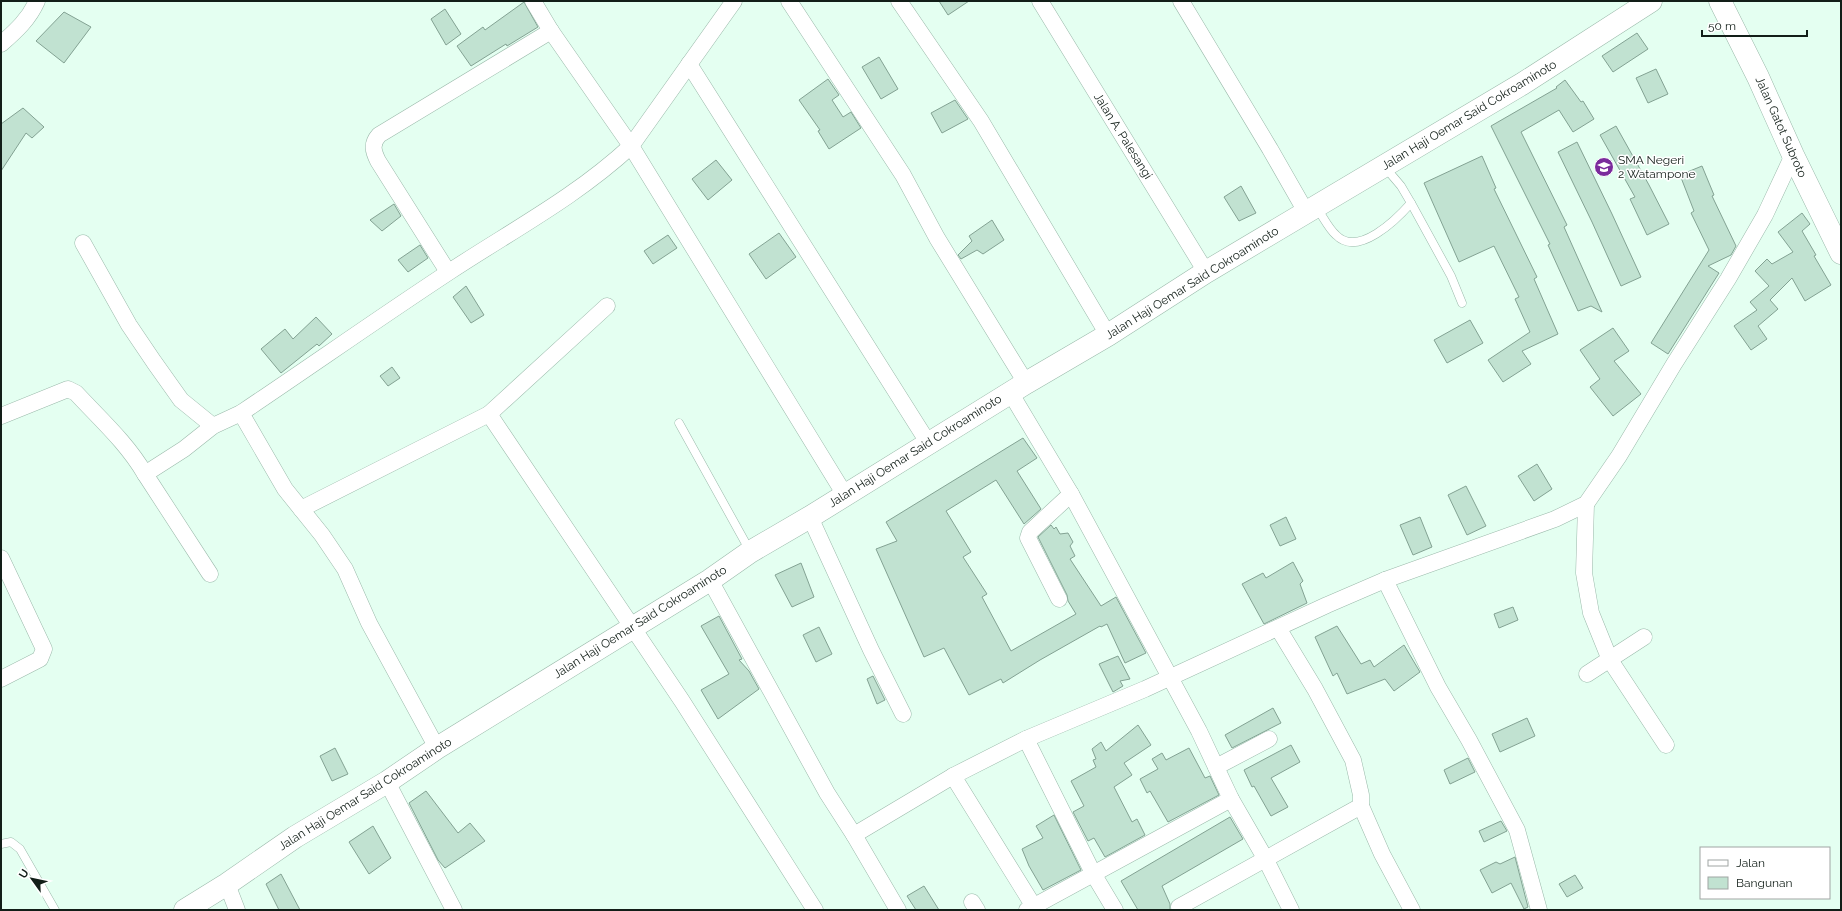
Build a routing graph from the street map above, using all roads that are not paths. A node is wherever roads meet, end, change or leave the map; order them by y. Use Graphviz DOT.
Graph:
graph roads {
  1 [pos="37,1"];
  2 [pos="533,1"];
  3 [pos="734,1"];
  4 [pos="789,1"];
  5 [pos="899,1"];
  6 [pos="1040,1"];
  7 [pos="1181,1"];
  8 [pos="1651,1"];
  9 [pos="1720,1"];
  10 [pos="551,31"];
  11 [pos="1,44"];
  12 [pos="689,64"];
  13 [pos="631,146"];
  14 [pos="1793,155"];
  15 [pos="1384,166"];
  16 [pos="1411,203"];
  17 [pos="1311,209"];
  18 [pos="83,242"];
  19 [pos="1841,253"];
  20 [pos="448,272"];
  21 [pos="1206,272"];
  22 [pos="1462,303"];
  23 [pos="607,306"];
  24 [pos="1108,335"];
  25 [pos="1018,388"];
  26 [pos="241,413"];
  27 [pos="489,414"];
  28 [pos="1,416"];
  29 [pos="679,423"];
  30 [pos="214,426"];
  31 [pos="929,444"];
  32 [pos="144,474"];
  33 [pos="1071,494"];
  34 [pos="845,495"];
  35 [pos="1586,504"];
  36 [pos="301,509"];
  37 [pos="810,517"];
  38 [pos="750,552"];
  39 [pos="1,558"];
  40 [pos="210,574"];
  41 [pos="710,580"];
  42 [pos="1385,580"];
  43 [pos="1059,599"];
  44 [pos="631,627"];
  45 [pos="1278,628"];
  46 [pos="1644,637"];
  47 [pos="1610,660"];
  48 [pos="1587,674"];
  49 [pos="1170,678"];
  50 [pos="1,679"];
  51 [pos="903,714"];
  52 [pos="1026,739"];
  53 [pos="1269,739"];
  54 [pos="1666,745"];
  55 [pos="437,748"];
  56 [pos="1216,767"];
  57 [pos="953,776"];
  58 [pos="387,782"];
  59 [pos="1231,799"];
  60 [pos="1361,806"];
  61 [pos="854,835"];
  62 [pos="1,844"];
  63 [pos="1265,858"];
  64 [pos="1094,875"];
  65 [pos="227,884"];
  66 [pos="1179,907"];
  67 [pos="1032,909"];
  68 [pos="55,910"];
  69 [pos="185,910"];
  70 [pos="238,910"];
  71 [pos="454,910"];
  72 [pos="815,910"];
  73 [pos="898,910"];
  74 [pos="1115,910"];
  75 [pos="1291,910"];
  76 [pos="1412,910"];
  77 [pos="1539,910"];
  1 -- 11 [label="street"];
  2 -- 10 [label="street"];
  3 -- 12 [label="street"];
  4 -- 25 [label="street"];
  5 -- 24 [label="street"];
  6 -- 21 [label="street, Jalan A. Palesangi"];
  7 -- 17 [label="street"];
  8 -- 15 [label="highway, Jalan Haji Oemar Said Cokroaminoto"];
  9 -- 14 [label="highway, Jalan Gatot Subroto"];
  10 -- 13 [label="street"];
  10 -- 20 [label="street"];
  12 -- 13 [label="street"];
  12 -- 31 [label="street"];
  13 -- 20 [label="street"];
  13 -- 34 [label="street"];
  14 -- 19 [label="highway, Jalan Gatot Subroto"];
  14 -- 35 [label="street"];
  15 -- 16 [label="lane"];
  15 -- 17 [label="highway, Jalan Haji Oemar Said Cokroaminoto"];
  16 -- 17 [label="lane"];
  16 -- 22 [label="lane"];
  17 -- 21 [label="highway, Jalan Haji Oemar Said Cokroaminoto"];
  18 -- 30 [label="street"];
  20 -- 26 [label="street"];
  21 -- 24 [label="highway, Jalan Haji Oemar Said Cokroaminoto"];
  23 -- 27 [label="street"];
  24 -- 25 [label="highway, Jalan Haji Oemar Said Cokroaminoto"];
  25 -- 31 [label="highway, Jalan Haji Oemar Said Cokroaminoto"];
  25 -- 33 [label="street"];
  26 -- 30 [label="street"];
  26 -- 36 [label="street"];
  27 -- 36 [label="street"];
  27 -- 44 [label="street"];
  28 -- 32 [label="street"];
  29 -- 38 [label="lane"];
  30 -- 32 [label="street"];
  31 -- 34 [label="highway, Jalan Haji Oemar Said Cokroaminoto"];
  32 -- 40 [label="street"];
  33 -- 43 [label="street"];
  33 -- 49 [label="street"];
  34 -- 37 [label="highway, Jalan Haji Oemar Said Cokroaminoto"];
  35 -- 42 [label="street"];
  35 -- 47 [label="street"];
  36 -- 55 [label="street"];
  37 -- 38 [label="highway, Jalan Haji Oemar Said Cokroaminoto"];
  37 -- 51 [label="street"];
  38 -- 41 [label="highway, Jalan Haji Oemar Said Cokroaminoto"];
  39 -- 50 [label="street"];
  41 -- 44 [label="highway, Jalan Haji Oemar Said Cokroaminoto"];
  41 -- 61 [label="street"];
  42 -- 45 [label="street"];
  42 -- 77 [label="street"];
  44 -- 55 [label="highway, Jalan Haji Oemar Said Cokroaminoto"];
  44 -- 72 [label="street"];
  45 -- 49 [label="street"];
  45 -- 60 [label="street"];
  46 -- 47 [label="street"];
  47 -- 48 [label="street"];
  47 -- 54 [label="street"];
  49 -- 52 [label="street"];
  49 -- 56 [label="street"];
  52 -- 57 [label="street"];
  52 -- 64 [label="street"];
  53 -- 56 [label="street"];
  55 -- 58 [label="highway, Jalan Haji Oemar Said Cokroaminoto"];
  56 -- 59 [label="street"];
  57 -- 61 [label="street"];
  57 -- 67 [label="street"];
  58 -- 65 [label="highway, Jalan Haji Oemar Said Cokroaminoto"];
  58 -- 71 [label="street"];
  59 -- 63 [label="street"];
  59 -- 64 [label="street"];
  60 -- 63 [label="street"];
  60 -- 76 [label="street"];
  61 -- 73 [label="street"];
  62 -- 68 [label="lane"];
  63 -- 66 [label="street"];
  63 -- 75 [label="street"];
  64 -- 67 [label="street"];
  64 -- 74 [label="street"];
  65 -- 69 [label="highway, Jalan Haji Oemar Said Cokroaminoto"];
  65 -- 70 [label="street"];
}
